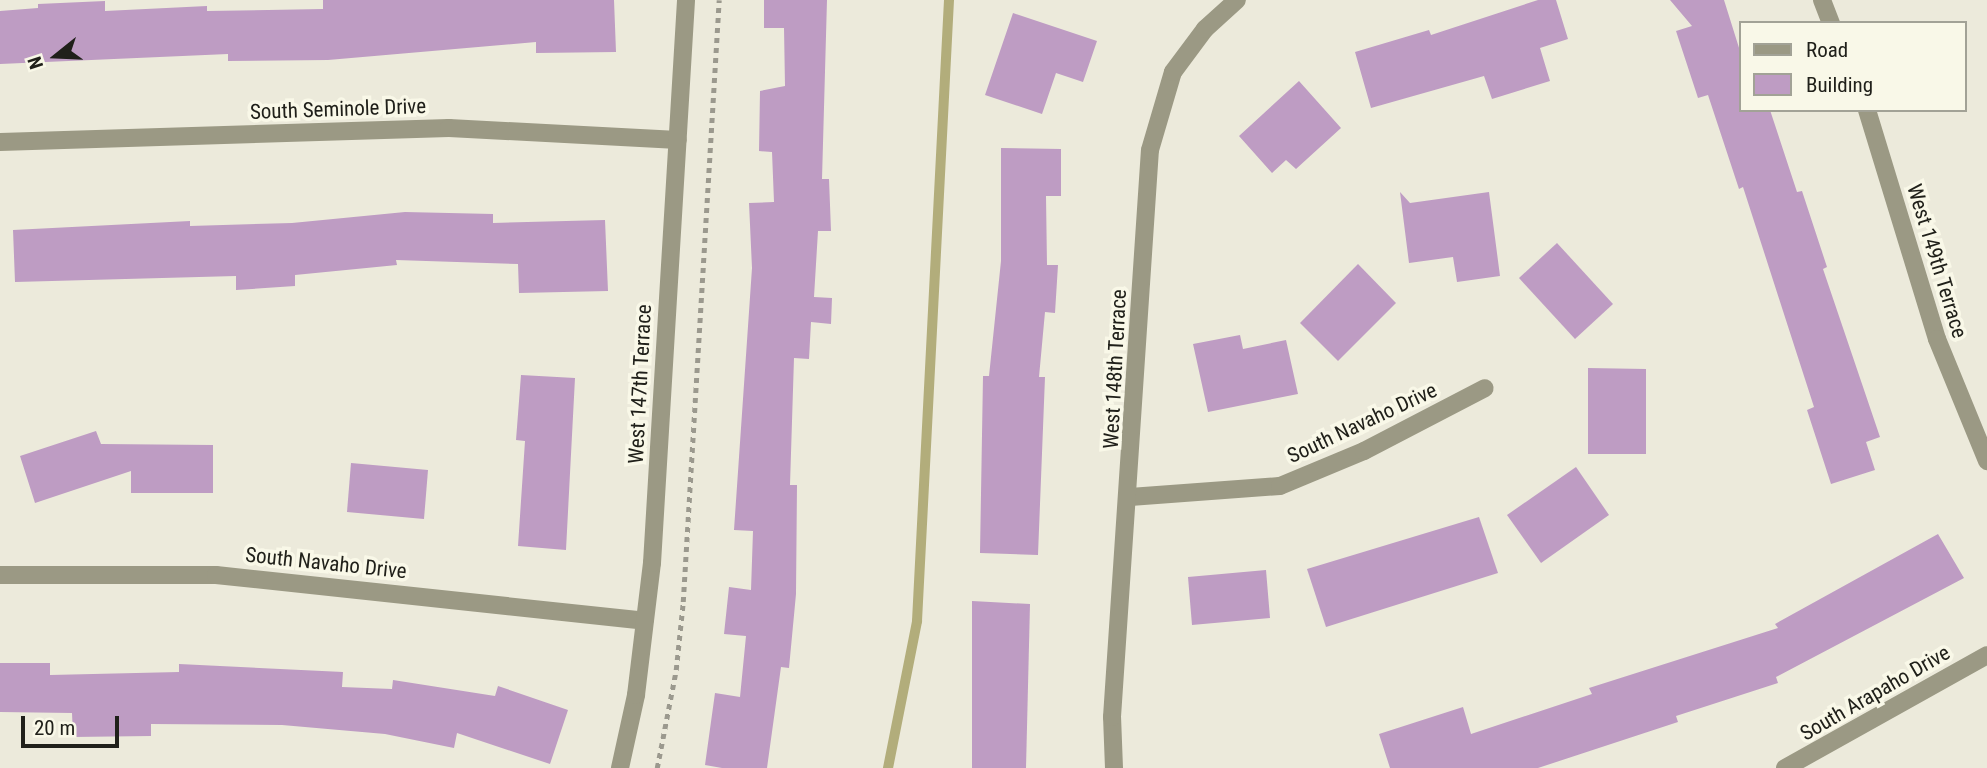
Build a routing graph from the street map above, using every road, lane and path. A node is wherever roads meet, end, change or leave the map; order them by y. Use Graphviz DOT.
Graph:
graph roads {
  1 [pos="686,0"];
  2 [pos="719,0"];
  3 [pos="1237,0"];
  4 [pos="1822,0"];
  5 [pos="1830,21"];
  6 [pos="1868,112"];
  7 [pos="678,139"];
  8 [pos="0,142"];
  9 [pos="1485,388"];
  10 [pos="1987,461"];
  11 [pos="1130,497"];
  12 [pos="0,575"];
  13 [pos="645,621"];
  14 [pos="1987,655"];
  15 [pos="620,768"];
  16 [pos="657,768"];
  17 [pos="1114,768"];
  18 [pos="1785,768"];
  1 -- 7 [label="street, West 147th Terrace"];
  2 -- 16 [label="path"];
  3 -- 11 [label="street, West 148th Terrace"];
  4 -- 5 [label="street"];
  6 -- 10 [label="street, West 149th Terrace"];
  7 -- 8 [label="street, South Seminole Drive"];
  7 -- 13 [label="street, West 147th Terrace"];
  9 -- 11 [label="street, South Navaho Drive"];
  11 -- 17 [label="street, West 148th Terrace"];
  12 -- 13 [label="street, South Navaho Drive"];
  13 -- 15 [label="street, West 147th Terrace"];
  14 -- 18 [label="street, South Arapaho Drive"];
}
